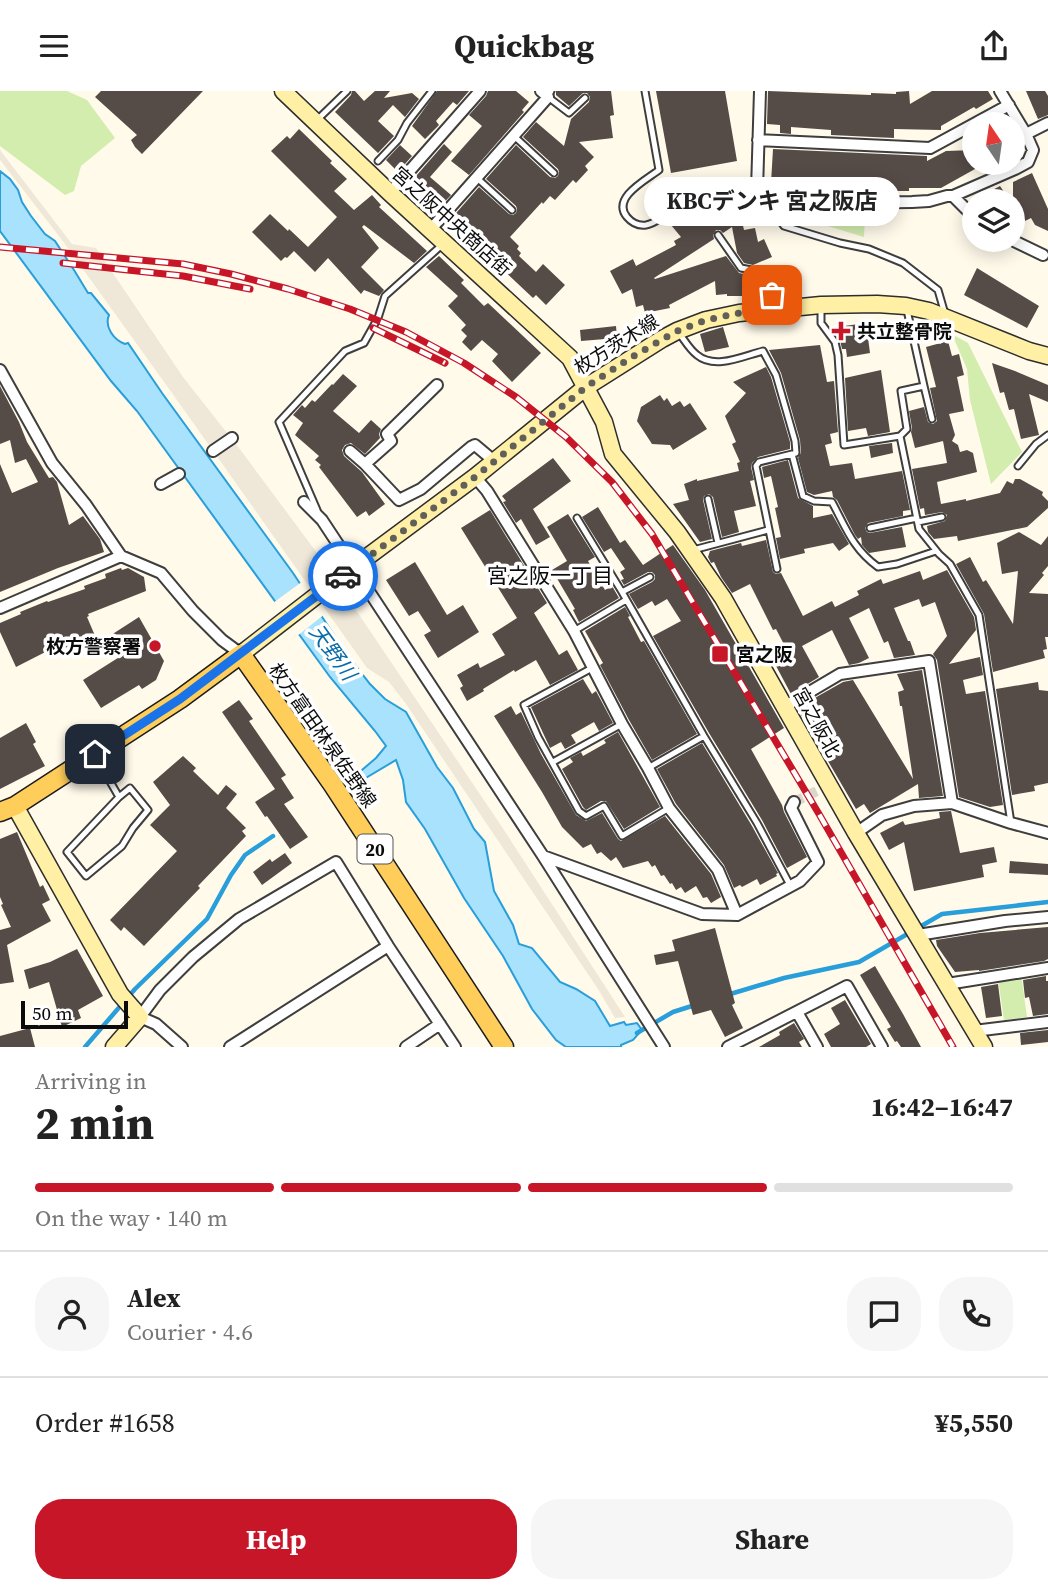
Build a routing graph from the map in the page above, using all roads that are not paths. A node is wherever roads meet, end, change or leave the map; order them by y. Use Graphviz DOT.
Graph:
graph roads {
  1 [pos="283,91"];
  2 [pos="348,91"];
  3 [pos="418,91"];
  4 [pos="432,91"];
  5 [pos="480,91"];
  6 [pos="645,91"];
  7 [pos="760,91"];
  8 [pos="1000,91"];
  9 [pos="547,93"];
  10 [pos="425,99"];
  11 [pos="585,99"];
  12 [pos="1009,105"];
  13 [pos="1013,112"];
  14 [pos="316,121"];
  15 [pos="1048,123"];
  16 [pos="1026,134"];
  17 [pos="514,136"];
  18 [pos="758,140"];
  19 [pos="378,161"];
  20 [pos="1026,163"];
  21 [pos="554,173"];
  22 [pos="1001,175"];
  23 [pos="477,178"];
  24 [pos="757,187"];
  25 [pos="390,193"];
  26 [pos="953,196"];
  27 [pos="962,205"];
  28 [pos="512,209"];
  29 [pos="431,229"];
  30 [pos="718,235"];
  31 [pos="445,242"];
  32 [pos="1025,246"];
  33 [pos="1044,255"];
  34 [pos="821,305"];
  35 [pos="906,306"];
  36 [pos="771,310"];
  37 [pos="946,317"];
  38 [pos="677,331"];
  39 [pos="1048,356"];
  40 [pos="0,370"];
  41 [pos="437,385"];
  42 [pos="924,386"];
  43 [pos="586,387"];
  44 [pos="932,419"];
  45 [pos="1048,435"];
  46 [pos="900,436"];
  47 [pos="232,438"];
  48 [pos="212,451"];
  49 [pos="350,451"];
  50 [pos="792,454"];
  51 [pos="494,461"];
  52 [pos="365,464"];
  53 [pos="1018,466"];
  54 [pos="179,474"];
  55 [pos="475,477"];
  56 [pos="161,484"];
  57 [pos="708,499"];
  58 [pos="304,502"];
  59 [pos="942,517"];
  60 [pos="577,519"];
  61 [pos="322,520"];
  62 [pos="917,520"];
  63 [pos="870,528"];
  64 [pos="768,530"];
  65 [pos="718,543"];
  66 [pos="691,551"];
  67 [pos="936,551"];
  68 [pos="121,556"];
  69 [pos="777,569"];
  70 [pos="350,570"];
  71 [pos="650,577"];
  72 [pos="622,592"];
  73 [pos="626,600"];
  74 [pos="0,608"];
  75 [pos="574,631"];
  76 [pos="241,654"];
  77 [pos="592,668"];
  78 [pos="784,707"];
  79 [pos="622,724"];
  80 [pos="704,736"];
  81 [pos="95,754"];
  82 [pos="553,762"];
  83 [pos="648,768"];
  84 [pos="119,797"];
  85 [pos="794,802"];
  86 [pos="952,803"];
  87 [pos="5,806"];
  88 [pos="669,809"];
  89 [pos="1011,823"];
  90 [pos="856,833"];
  91 [pos="1048,833"];
  92 [pos="543,856"];
  93 [pos="790,885"];
  94 [pos="737,915"];
  95 [pos="1048,917"];
  96 [pos="915,930"];
  97 [pos="388,946"];
  98 [pos="1048,968"];
  99 [pos="947,984"];
  100 [pos="136,1012"];
  101 [pos="797,1012"];
  102 [pos="1048,1022"];
  103 [pos="440,1024"];
  104 [pos="975,1031"];
  105 [pos="750,1042"];
  106 [pos="114,1047"];
  107 [pos="182,1047"];
  108 [pos="230,1047"];
  109 [pos="406,1047"];
  110 [pos="456,1047"];
  111 [pos="504,1047"];
  112 [pos="664,1047"];
  113 [pos="728,1047"];
  114 [pos="817,1047"];
  115 [pos="882,1047"];
  116 [pos="984,1047"];
  1 -- 14 [label="street, 宮之阪中央商店街"];
  2 -- 14 [label="lane"];
  3 -- 10 [label="lane"];
  4 -- 10 [label="lane"];
  5 -- 25 [label="street"];
  6 -- 24 [label="lane"];
  7 -- 18 [label="street"];
  8 -- 12 [label="street"];
  9 -- 11 [label="lane"];
  9 -- 17 [label="street"];
  10 -- 19 [label="lane"];
  12 -- 13 [label="street"];
  12 -- 18 [label="street"];
  14 -- 25 [label="street, 宮之阪中央商店街"];
  15 -- 16 [label="street"];
  16 -- 20 [label="street"];
  17 -- 21 [label="lane"];
  17 -- 23 [label="street"];
  18 -- 24 [label="street"];
  22 -- 26 [label="street"];
  23 -- 28 [label="lane"];
  23 -- 29 [label="street"];
  24 -- 26 [label="street"];
  24 -- 37 [label="lane"];
  25 -- 29 [label="street, 宮之阪中央商店街"];
  26 -- 27 [label="street"];
  29 -- 31 [label="street, 宮之阪中央商店街"];
  30 -- 36 [label="lane"];
  31 -- 43 [label="street, 宮之阪中央商店街"];
  31 -- 61 [label="lane"];
  32 -- 33 [label="street"];
  34 -- 35 [label="street, 枚方茨木線"];
  34 -- 36 [label="street, 枚方茨木線"];
  34 -- 46 [label="lane"];
  35 -- 37 [label="street, 枚方茨木線"];
  35 -- 42 [label="lane"];
  36 -- 38 [label="street, 枚方茨木線"];
  37 -- 39 [label="street, 枚方茨木線"];
  38 -- 43 [label="street, 枚方茨木線"];
  38 -- 50 [label="lane"];
  40 -- 68 [label="street"];
  41 -- 52 [label="street"];
  42 -- 44 [label="lane"];
  42 -- 46 [label="lane"];
  43 -- 51 [label="street, 枚方茨木線"];
  43 -- 66 [label="street, 宮之阪北"];
  45 -- 53 [label="lane"];
  46 -- 62 [label="lane"];
  47 -- 48 [label="street"];
  49 -- 52 [label="street"];
  50 -- 64 [label="lane"];
  50 -- 67 [label="lane"];
  51 -- 52 [label="street"];
  51 -- 55 [label="street, 枚方茨木線"];
  54 -- 56 [label="street"];
  55 -- 70 [label="street, 枚方茨木線"];
  55 -- 75 [label="street"];
  57 -- 65 [label="lane"];
  58 -- 61 [label="street"];
  59 -- 62 [label="lane"];
  60 -- 72 [label="lane"];
  61 -- 70 [label="street"];
  62 -- 63 [label="lane"];
  62 -- 67 [label="lane"];
  64 -- 65 [label="lane"];
  64 -- 69 [label="lane"];
  65 -- 66 [label="lane"];
  66 -- 78 [label="street, 宮之阪北"];
  67 -- 89 [label="lane"];
  68 -- 74 [label="street"];
  68 -- 76 [label="street"];
  70 -- 76 [label="street, 枚方茨木線"];
  70 -- 92 [label="street"];
  71 -- 72 [label="lane"];
  72 -- 73 [label="lane"];
  73 -- 75 [label="lane"];
  73 -- 80 [label="lane"];
  75 -- 77 [label="street"];
  76 -- 81 [label="main road"];
  76 -- 111 [label="main road, 枚方富田林泉佐野線 / 20"];
  77 -- 79 [label="street"];
  77 -- 82 [label="lane"];
  78 -- 86 [label="street"];
  78 -- 90 [label="street, 宮之阪北"];
  79 -- 82 [label="lane"];
  79 -- 83 [label="street"];
  80 -- 83 [label="lane"];
  80 -- 93 [label="lane"];
  81 -- 84 [label="lane"];
  81 -- 87 [label="main road"];
  82 -- 88 [label="lane"];
  83 -- 88 [label="street"];
  84 -- 84 [label="lane"];
  85 -- 93 [label="street"];
  86 -- 89 [label="street"];
  86 -- 90 [label="street"];
  87 -- 100 [label="street"];
  88 -- 94 [label="street"];
  89 -- 91 [label="street"];
  90 -- 96 [label="street, 宮之阪北"];
  92 -- 94 [label="street"];
  92 -- 112 [label="street"];
  93 -- 94 [label="street"];
  95 -- 96 [label="street"];
  96 -- 99 [label="street, 宮之阪北"];
  97 -- 100 [label="street"];
  97 -- 103 [label="street"];
  97 -- 108 [label="street"];
  98 -- 99 [label="street"];
  99 -- 104 [label="street, 宮之阪北"];
  100 -- 106 [label="street"];
  100 -- 107 [label="street"];
  101 -- 105 [label="street"];
  101 -- 114 [label="street"];
  101 -- 115 [label="street"];
  102 -- 104 [label="street"];
  103 -- 109 [label="street"];
  103 -- 110 [label="street"];
  104 -- 116 [label="street, 宮之阪北"];
  105 -- 113 [label="street"];
}
